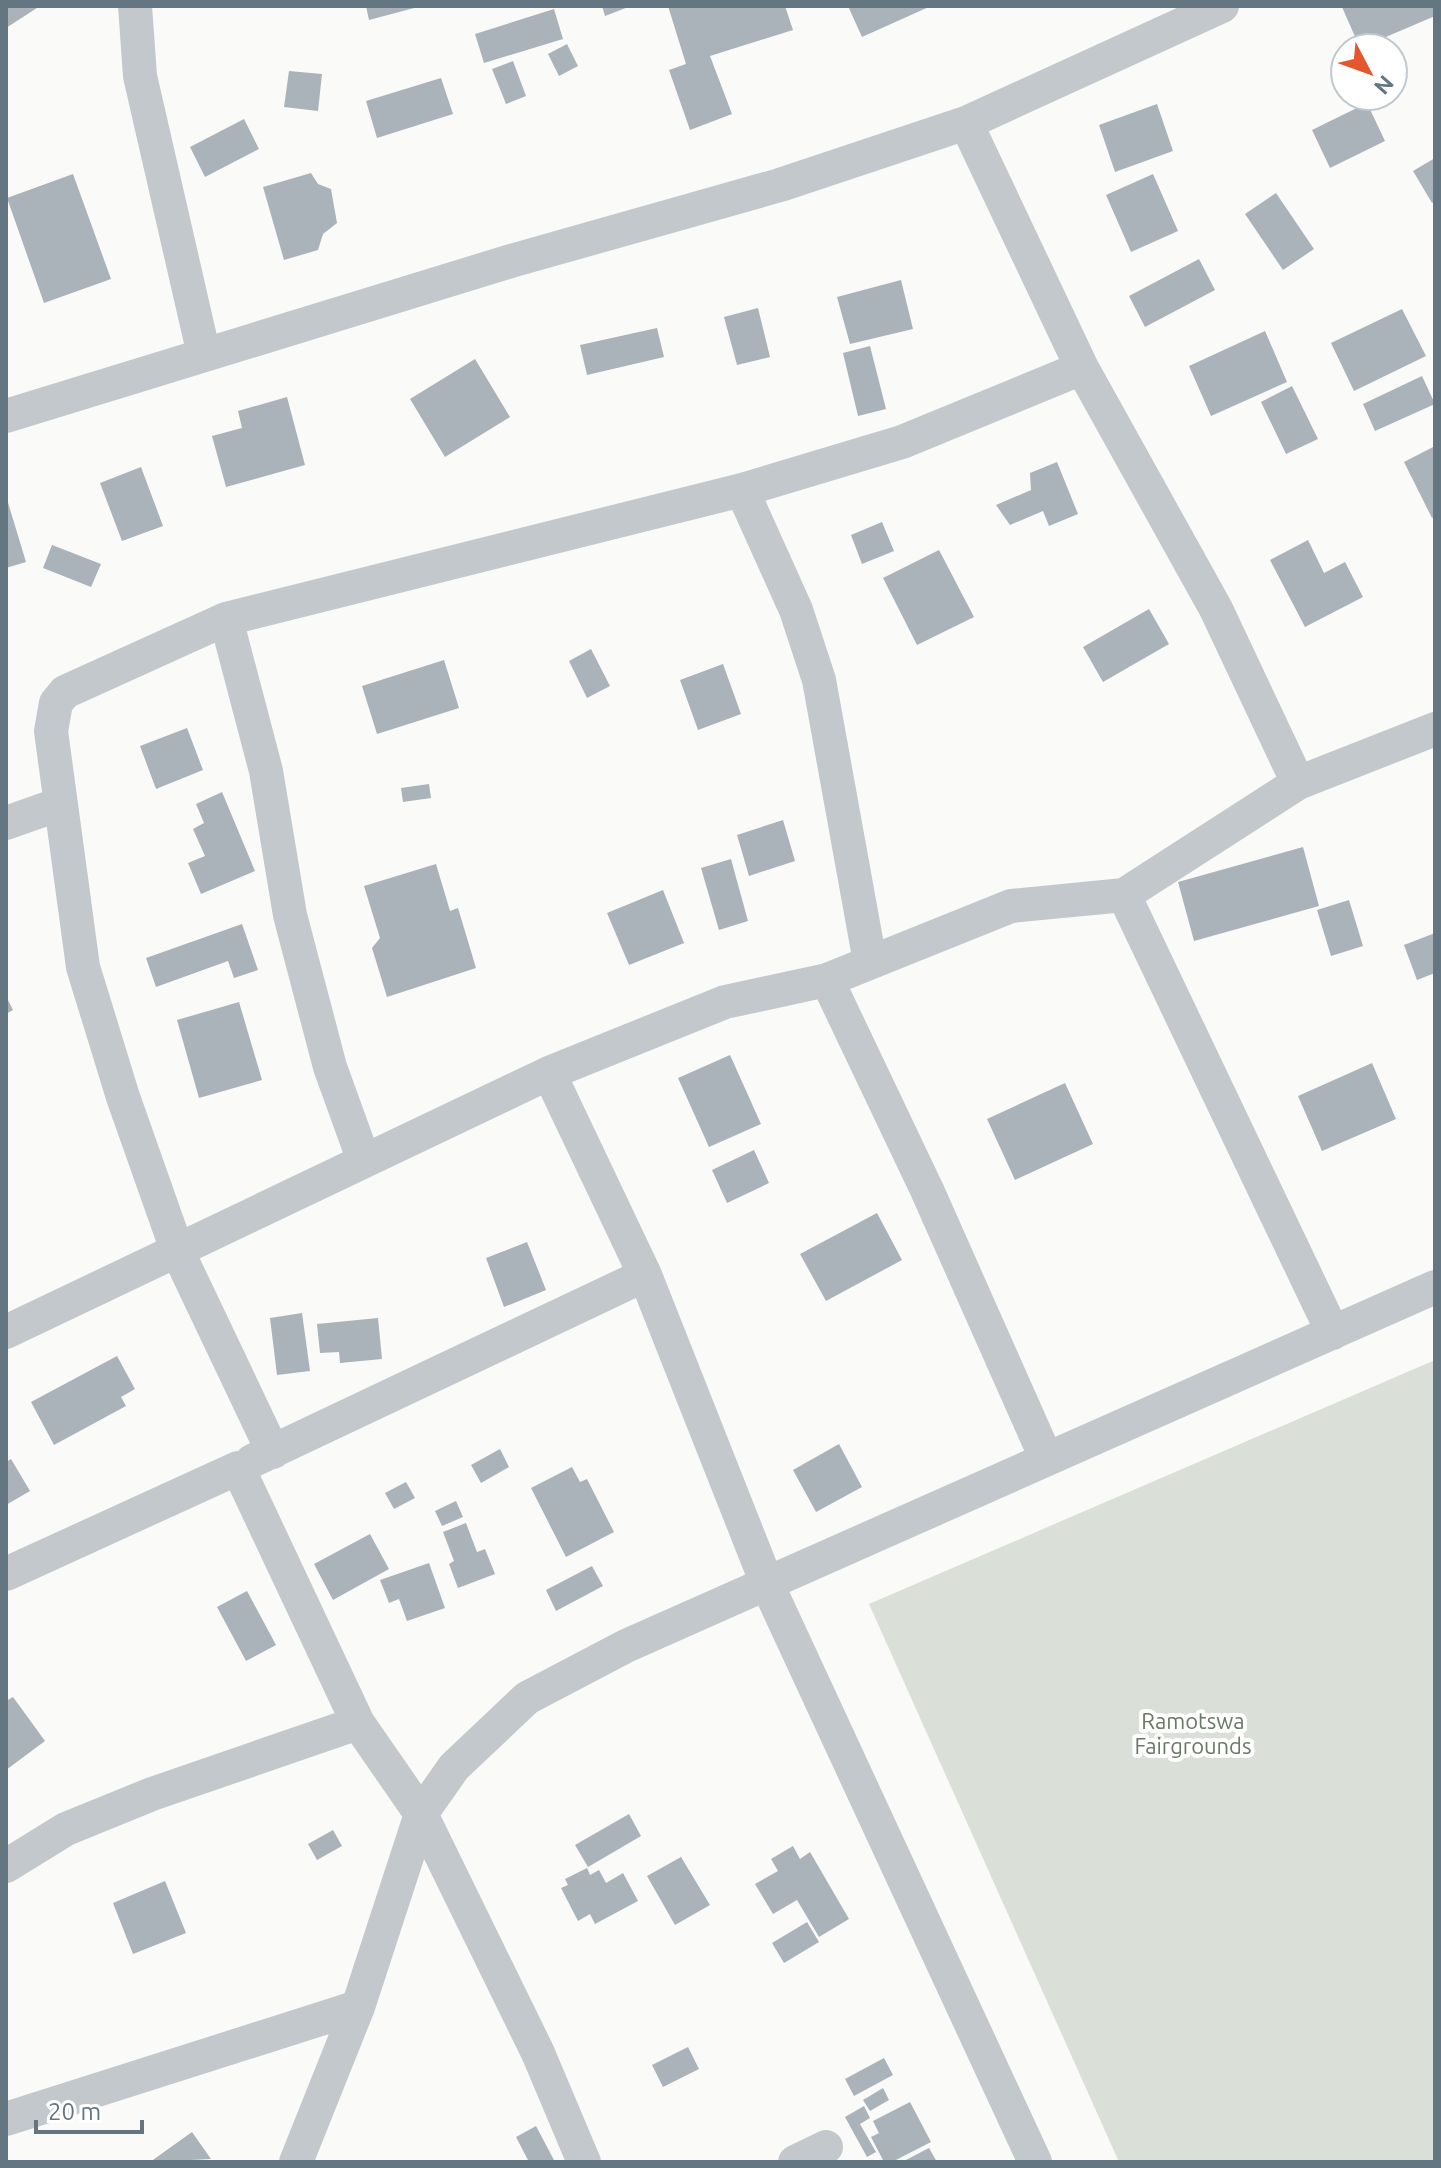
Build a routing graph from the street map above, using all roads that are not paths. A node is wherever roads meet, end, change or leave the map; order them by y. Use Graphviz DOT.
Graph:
graph roads {
  1 [pos="135,6"];
  2 [pos="1222,6"];
  3 [pos="966,123"];
  4 [pos="204,355"];
  5 [pos="1082,368"];
  6 [pos="6,416"];
  7 [pos="742,490"];
  8 [pos="226,619"];
  9 [pos="1435,729"];
  10 [pos="1298,783"];
  11 [pos="60,804"];
  12 [pos="6,823"];
  13 [pos="1124,895"];
  14 [pos="870,962"];
  15 [pos="827,980"];
  16 [pos="549,1073"];
  17 [pos="364,1161"];
  18 [pos="177,1250"];
  19 [pos="645,1275"];
  20 [pos="1435,1287"];
  21 [pos="6,1332"];
  22 [pos="1333,1333"];
  23 [pos="273,1452"];
  24 [pos="1046,1458"];
  25 [pos="238,1468"];
  26 [pos="6,1574"];
  27 [pos="768,1586"];
  28 [pos="358,1723"];
  29 [pos="421,1814"];
  30 [pos="6,1866"];
  31 [pos="358,2007"];
  32 [pos="6,2119"];
  33 [pos="826,2147"];
  34 [pos="296,2162"];
  35 [pos="584,2162"];
  36 [pos="795,2162"];
  37 [pos="1035,2162"];
  1 -- 4 [label="street"];
  2 -- 3 [label="street"];
  3 -- 4 [label="street"];
  3 -- 5 [label="street"];
  4 -- 6 [label="street"];
  5 -- 7 [label="street"];
  5 -- 10 [label="street"];
  7 -- 8 [label="street"];
  7 -- 14 [label="street"];
  8 -- 11 [label="street"];
  8 -- 17 [label="street"];
  9 -- 10 [label="street"];
  10 -- 13 [label="street"];
  11 -- 12 [label="street"];
  11 -- 18 [label="street"];
  13 -- 14 [label="street"];
  13 -- 22 [label="street"];
  14 -- 15 [label="street"];
  15 -- 16 [label="street"];
  15 -- 24 [label="street"];
  16 -- 17 [label="street"];
  16 -- 19 [label="street"];
  17 -- 18 [label="street"];
  18 -- 21 [label="street"];
  18 -- 23 [label="street"];
  19 -- 23 [label="street"];
  19 -- 27 [label="street"];
  20 -- 22 [label="street"];
  22 -- 24 [label="street"];
  23 -- 25 [label="street"];
  24 -- 27 [label="street"];
  25 -- 26 [label="street"];
  25 -- 28 [label="street"];
  27 -- 29 [label="street"];
  27 -- 37 [label="street"];
  28 -- 29 [label="street"];
  28 -- 30 [label="street"];
  29 -- 31 [label="street"];
  29 -- 35 [label="street"];
  31 -- 32 [label="street"];
  31 -- 34 [label="street"];
  33 -- 36 [label="street"];
}
